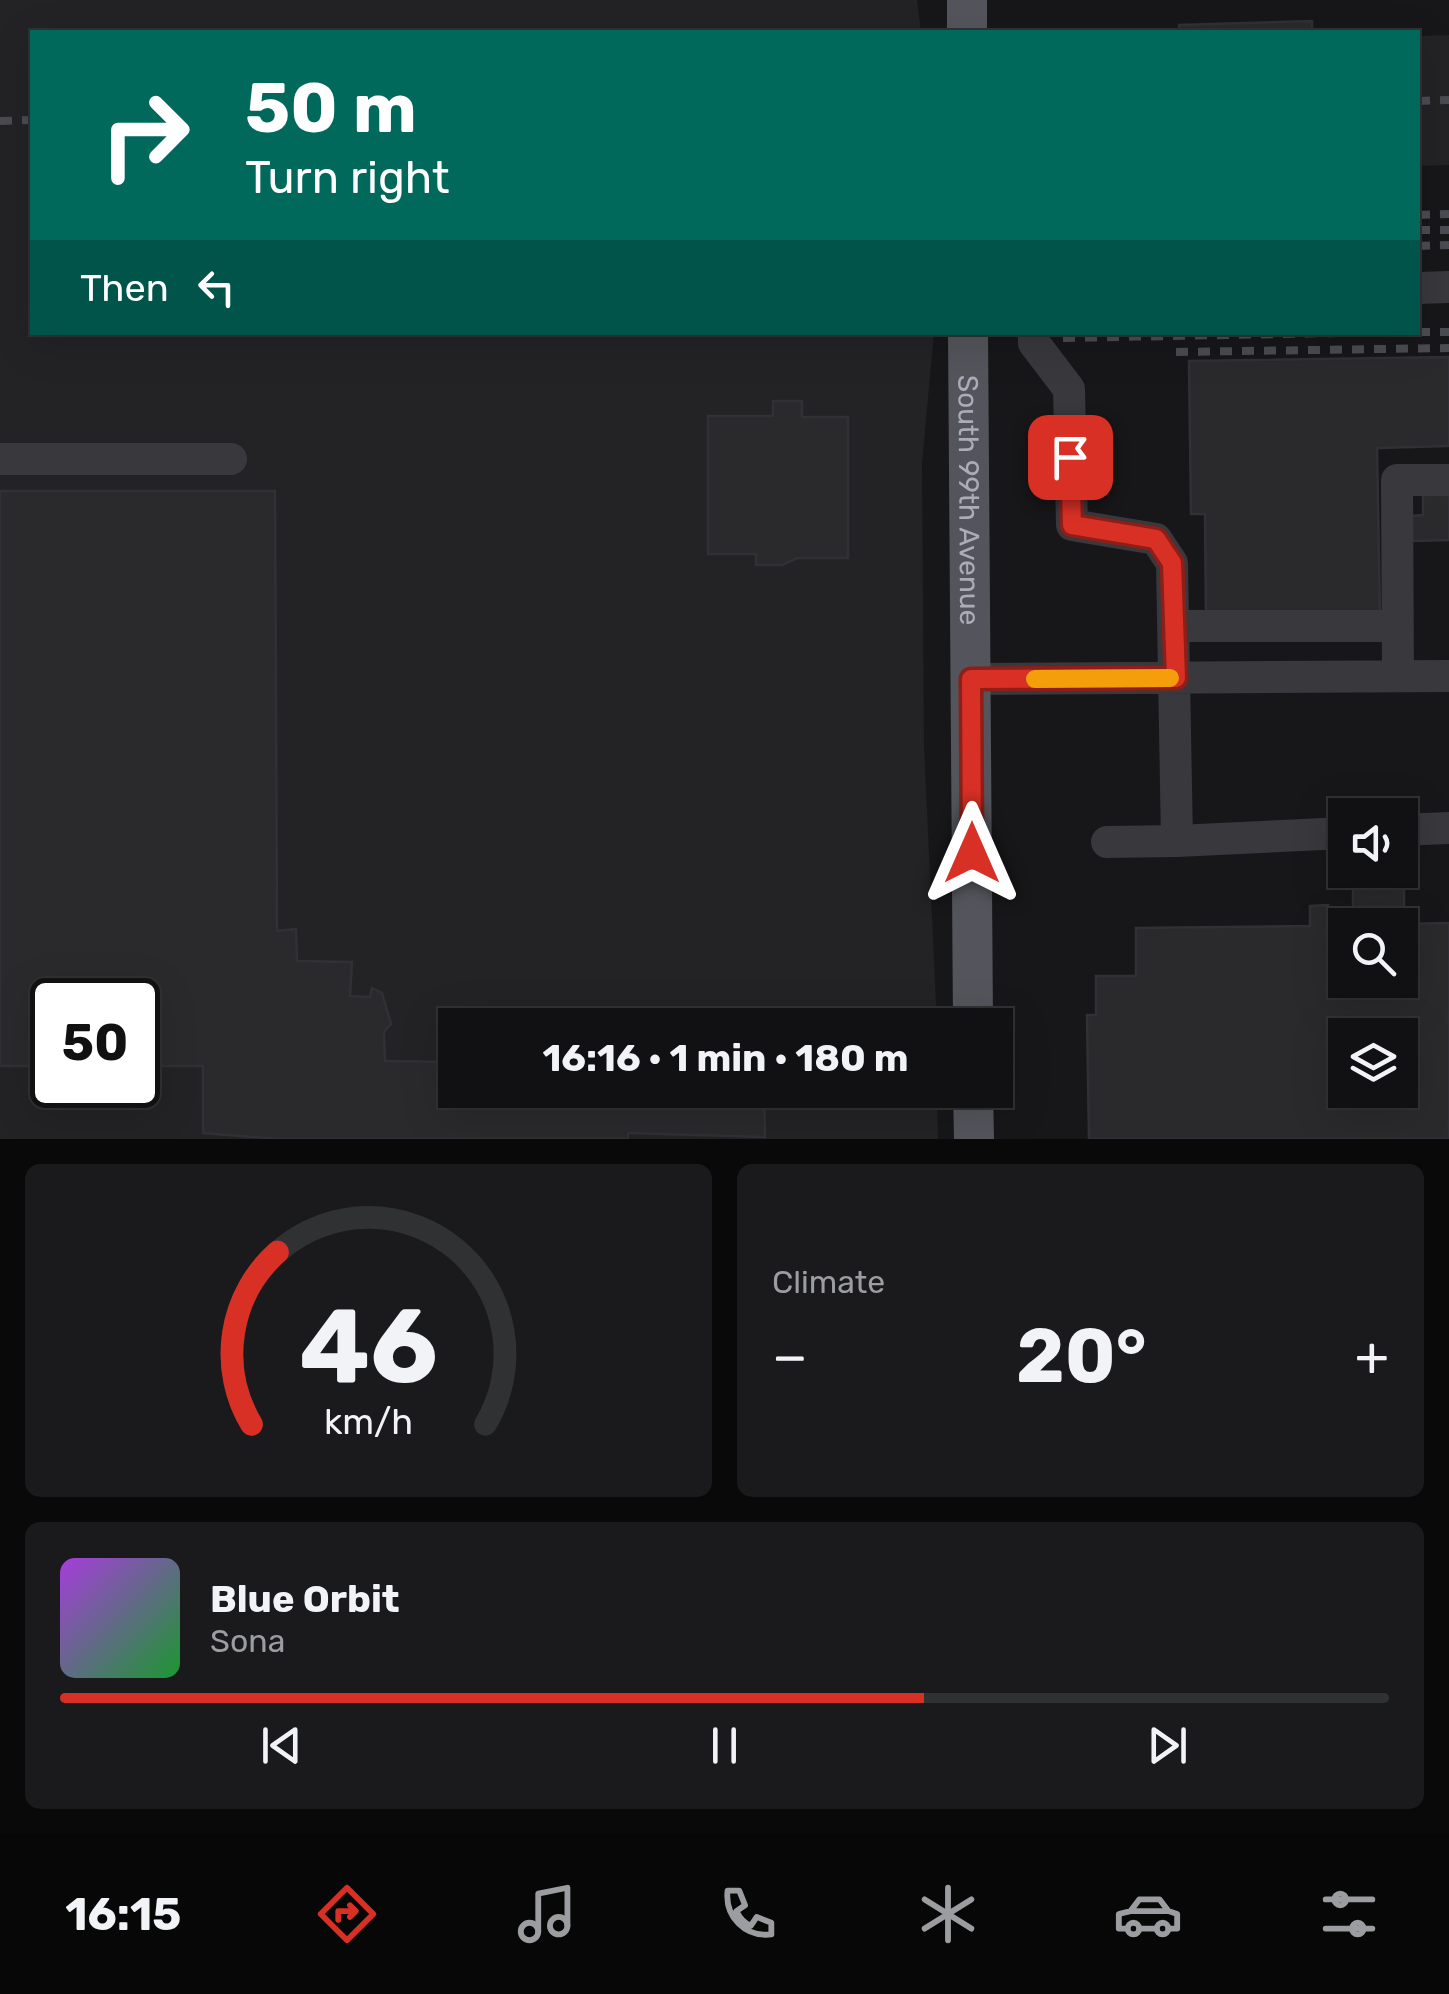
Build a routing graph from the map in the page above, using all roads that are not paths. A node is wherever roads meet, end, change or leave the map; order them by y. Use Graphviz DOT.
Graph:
graph roads {
  1 [pos="967,0"];
  2 [pos="966,30"];
  3 [pos="1420,288"];
  4 [pos="1449,288"];
  5 [pos="968,335"];
  6 [pos="1034,335"];
  7 [pos="0,459"];
  8 [pos="231,459"];
  9 [pos="1449,480"];
  10 [pos="1174,626"];
  11 [pos="1397,626"];
  12 [pos="1398,676"];
  13 [pos="1449,676"];
  14 [pos="1176,678"];
  15 [pos="971,679"];
  16 [pos="1449,828"];
  17 [pos="1418,829"];
  18 [pos="1328,834"];
  19 [pos="1177,841"];
  20 [pos="1108,842"];
  21 [pos="973,1008"];
  22 [pos="974,1108"];
  23 [pos="974,1139"];
  1 -- 2 [label="main road"];
  3 -- 4 [label="lane"];
  5 -- 15 [label="main road, South 99th Avenue"];
  6 -- 10 [label="lane"];
  7 -- 8 [label="lane"];
  9 -- 11 [label="lane"];
  10 -- 11 [label="lane"];
  10 -- 14 [label="lane"];
  11 -- 12 [label="lane"];
  12 -- 13 [label="lane"];
  12 -- 14 [label="lane"];
  14 -- 15 [label="lane"];
  14 -- 19 [label="lane"];
  15 -- 21 [label="main road, South 99th Avenue"];
  16 -- 17 [label="lane"];
  18 -- 19 [label="lane"];
  19 -- 20 [label="lane"];
  22 -- 23 [label="main road"];
}
